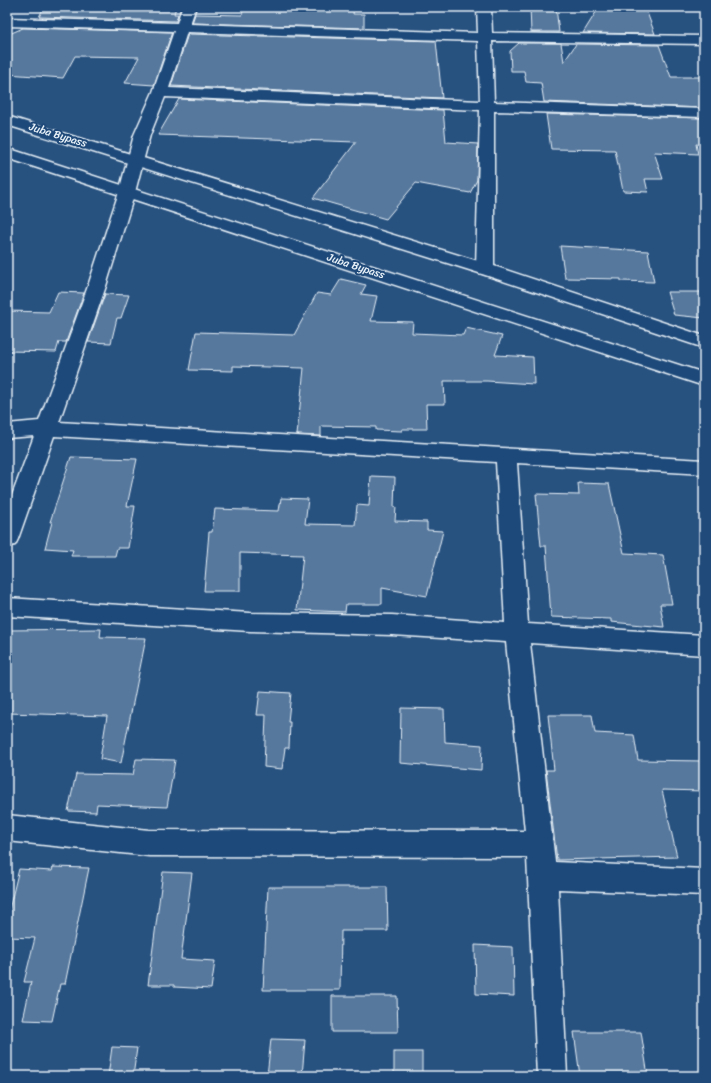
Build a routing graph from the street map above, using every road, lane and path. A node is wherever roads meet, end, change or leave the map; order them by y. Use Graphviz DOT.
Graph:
graph roads {
  1 [pos="189,7"];
  2 [pos="484,7"];
  3 [pos="7,22"];
  4 [pos="181,27"];
  5 [pos="484,37"];
  6 [pos="704,40"];
  7 [pos="160,92"];
  8 [pos="487,106"];
  9 [pos="704,113"];
  10 [pos="7,120"];
  11 [pos="7,153"];
  12 [pos="135,159"];
  13 [pos="127,192"];
  14 [pos="485,269"];
  15 [pos="704,342"];
  16 [pos="704,380"];
  17 [pos="45,428"];
  18 [pos="7,432"];
  19 [pos="506,455"];
  20 [pos="704,467"];
  21 [pos="7,539"];
  22 [pos="7,607"];
  23 [pos="518,634"];
  24 [pos="704,645"];
  25 [pos="7,828"];
  26 [pos="539,844"];
  27 [pos="543,875"];
  28 [pos="704,882"];
  29 [pos="552,1076"];
  1 -- 4 [label="street"];
  2 -- 5 [label="street"];
  3 -- 4 [label="street"];
  4 -- 5 [label="street"];
  4 -- 7 [label="street"];
  5 -- 6 [label="street"];
  5 -- 8 [label="street"];
  7 -- 8 [label="street"];
  7 -- 12 [label="street"];
  8 -- 9 [label="street"];
  8 -- 14 [label="street"];
  10 -- 12 [label="street, Juba Bypass"];
  11 -- 13 [label="street, Juba Bypass"];
  12 -- 13 [label="street"];
  12 -- 14 [label="street, Juba Bypass"];
  13 -- 16 [label="street, Juba Bypass"];
  13 -- 17 [label="street"];
  14 -- 15 [label="street, Juba Bypass"];
  17 -- 18 [label="street"];
  17 -- 19 [label="street"];
  17 -- 21 [label="street"];
  19 -- 20 [label="street"];
  19 -- 23 [label="street"];
  22 -- 23 [label="street"];
  23 -- 24 [label="street"];
  23 -- 26 [label="street"];
  25 -- 26 [label="street"];
  26 -- 27 [label="street"];
  27 -- 28 [label="street"];
  27 -- 29 [label="street"];
}
